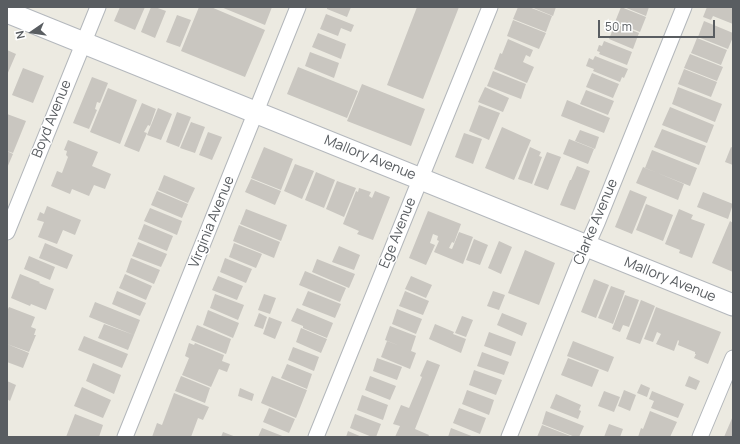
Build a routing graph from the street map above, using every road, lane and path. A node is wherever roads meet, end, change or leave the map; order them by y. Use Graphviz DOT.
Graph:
graph roads {
  1 [pos="98,7"];
  2 [pos="298,7"];
  3 [pos="490,7"];
  4 [pos="684,7"];
  5 [pos="7,12"];
  6 [pos="83,43"];
  7 [pos="256,112"];
  8 [pos="420,179"];
  9 [pos="7,232"];
  10 [pos="586,247"];
  11 [pos="733,305"];
  12 [pos="733,358"];
  13 [pos="125,437"];
  14 [pos="316,437"];
  15 [pos="509,437"];
  16 [pos="700,437"];
  1 -- 6 [label="street, Boyd Avenue"];
  2 -- 7 [label="street, Virginia Avenue"];
  3 -- 8 [label="street, Ege Avenue"];
  4 -- 10 [label="street, Clarke Avenue"];
  5 -- 6 [label="street, Mallory Avenue"];
  6 -- 7 [label="street, Mallory Avenue"];
  6 -- 9 [label="street, Boyd Avenue"];
  7 -- 8 [label="street, Mallory Avenue"];
  7 -- 13 [label="street, Virginia Avenue"];
  8 -- 10 [label="street, Mallory Avenue"];
  8 -- 14 [label="street, Ege Avenue"];
  10 -- 11 [label="street, Mallory Avenue"];
  10 -- 15 [label="street, Clarke Avenue"];
  12 -- 16 [label="street"];
}
